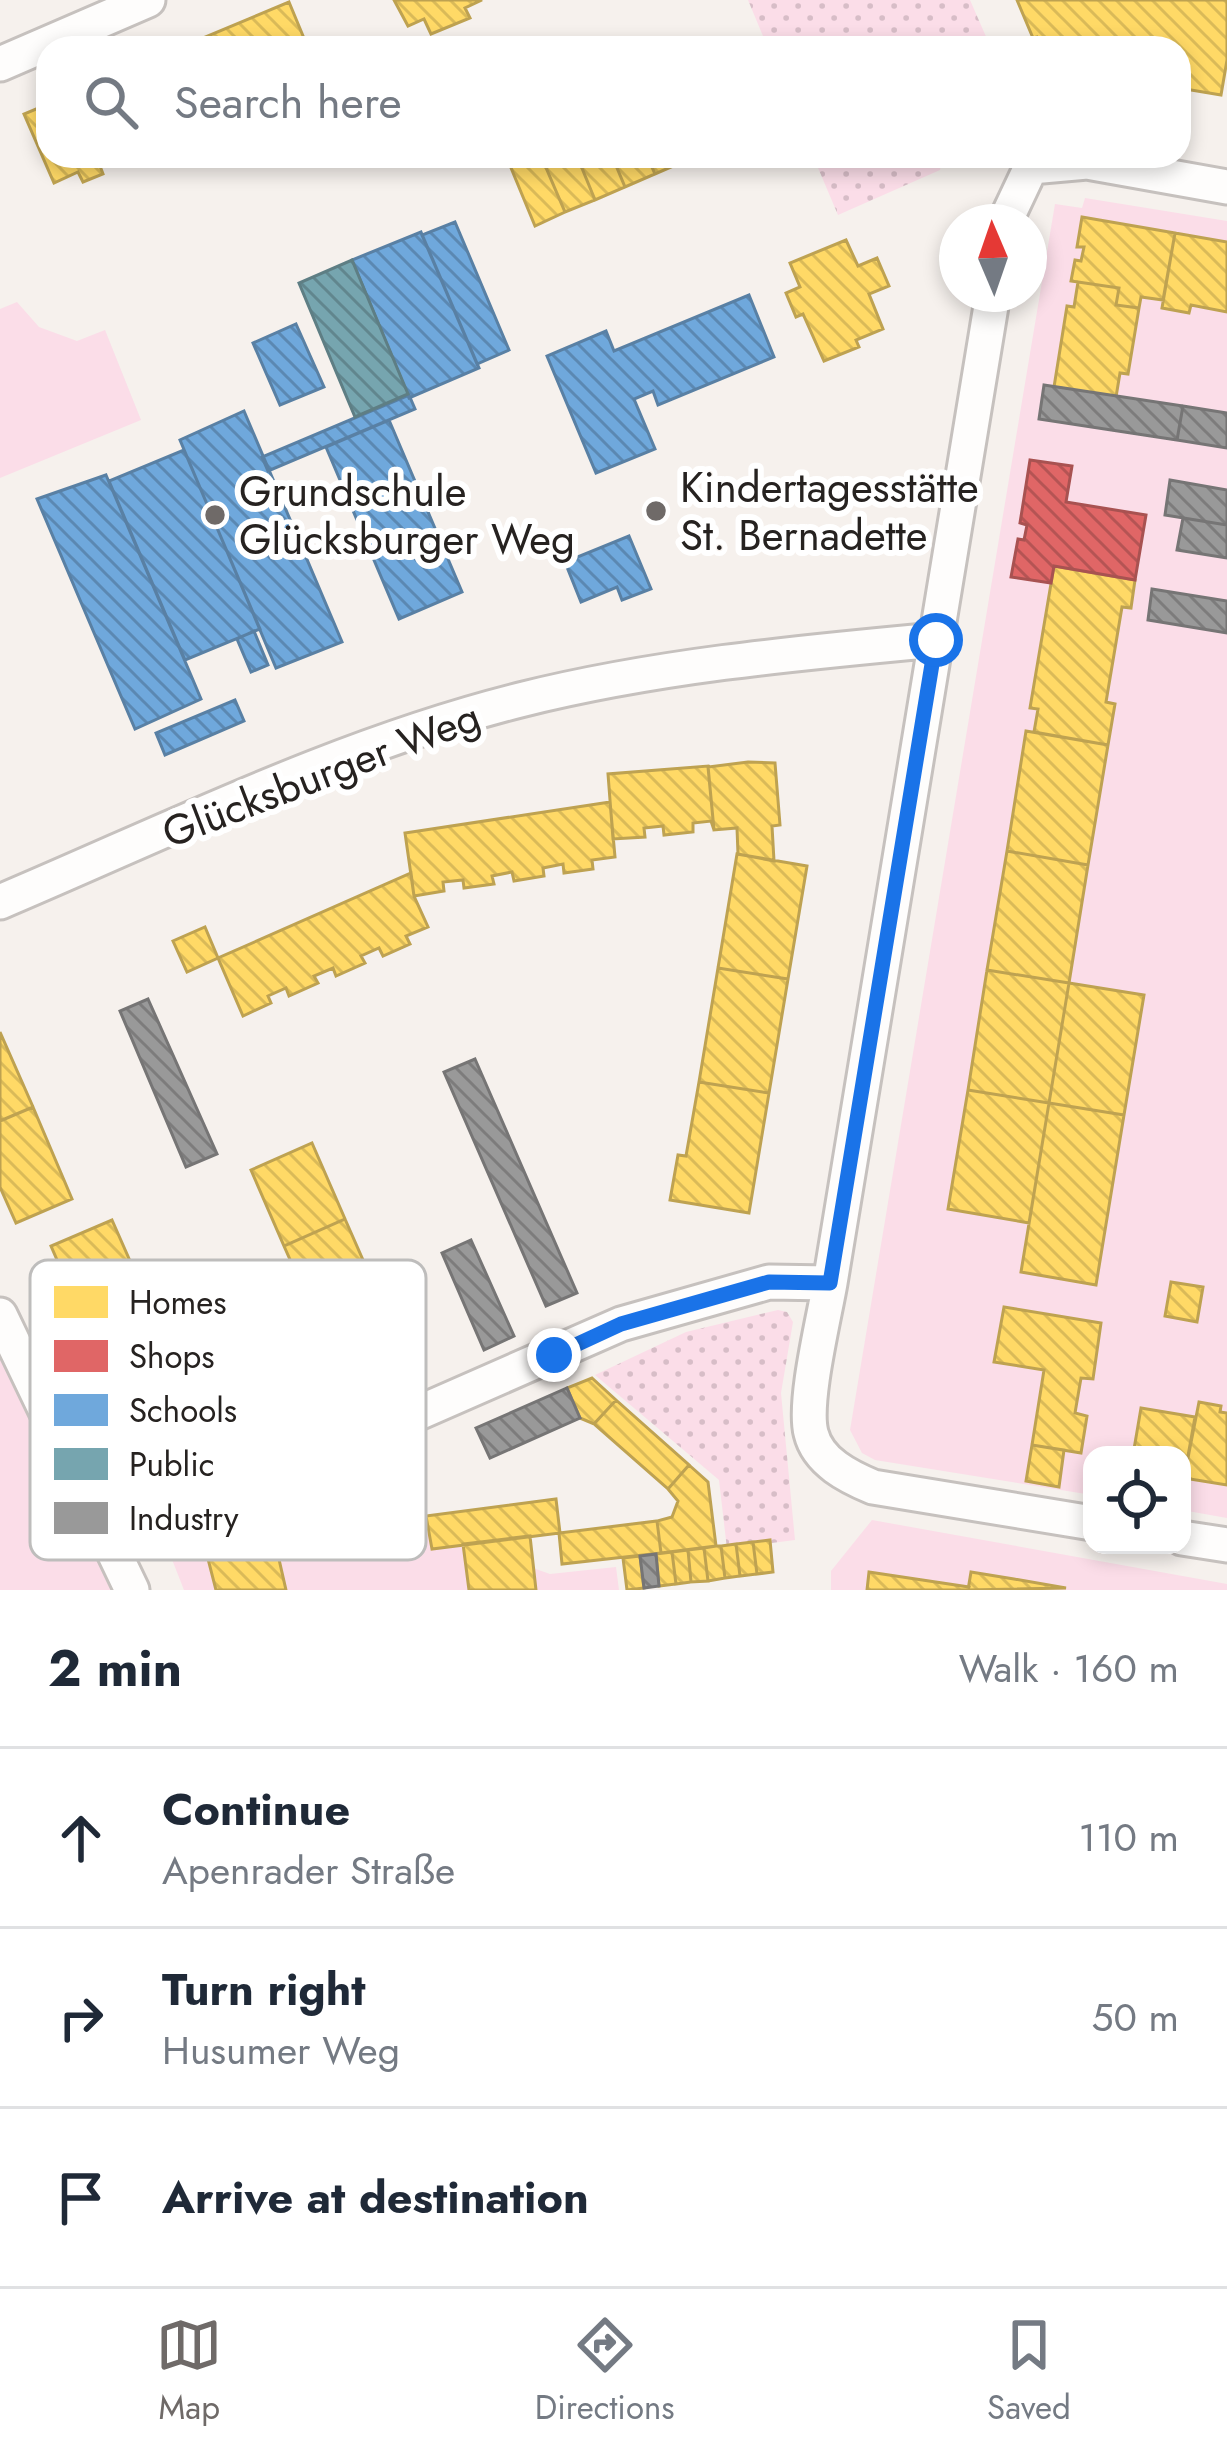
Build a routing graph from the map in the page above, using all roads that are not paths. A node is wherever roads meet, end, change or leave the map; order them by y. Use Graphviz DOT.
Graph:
graph roads {
  1 [pos="148,0"];
  2 [pos="65,36"];
  3 [pos="36,48"];
  4 [pos="0,64"];
  5 [pos="1031,168"];
  6 [pos="1121,168"];
  7 [pos="1227,187"];
  8 [pos="1014,204"];
  9 [pos="990,312"];
  10 [pos="936,640"];
  11 [pos="0,902"];
  12 [pos="830,1283"];
  13 [pos="0,1315"];
  14 [pos="30,1378"];
  15 [pos="426,1410"];
  16 [pos="1083,1522"];
  17 [pos="1191,1539"];
  18 [pos="1227,1545"];
  19 [pos="118,1560"];
  20 [pos="132,1590"];
  1 -- 2 [label="street"];
  3 -- 4 [label="street"];
  5 -- 8 [label="street"];
  6 -- 7 [label="street"];
  9 -- 10 [label="street"];
  10 -- 11 [label="street, Glücksburger Weg"];
  10 -- 12 [label="street"];
  12 -- 15 [label="street"];
  12 -- 16 [label="street"];
  13 -- 14 [label="street"];
  17 -- 18 [label="street"];
  19 -- 20 [label="street"];
}
